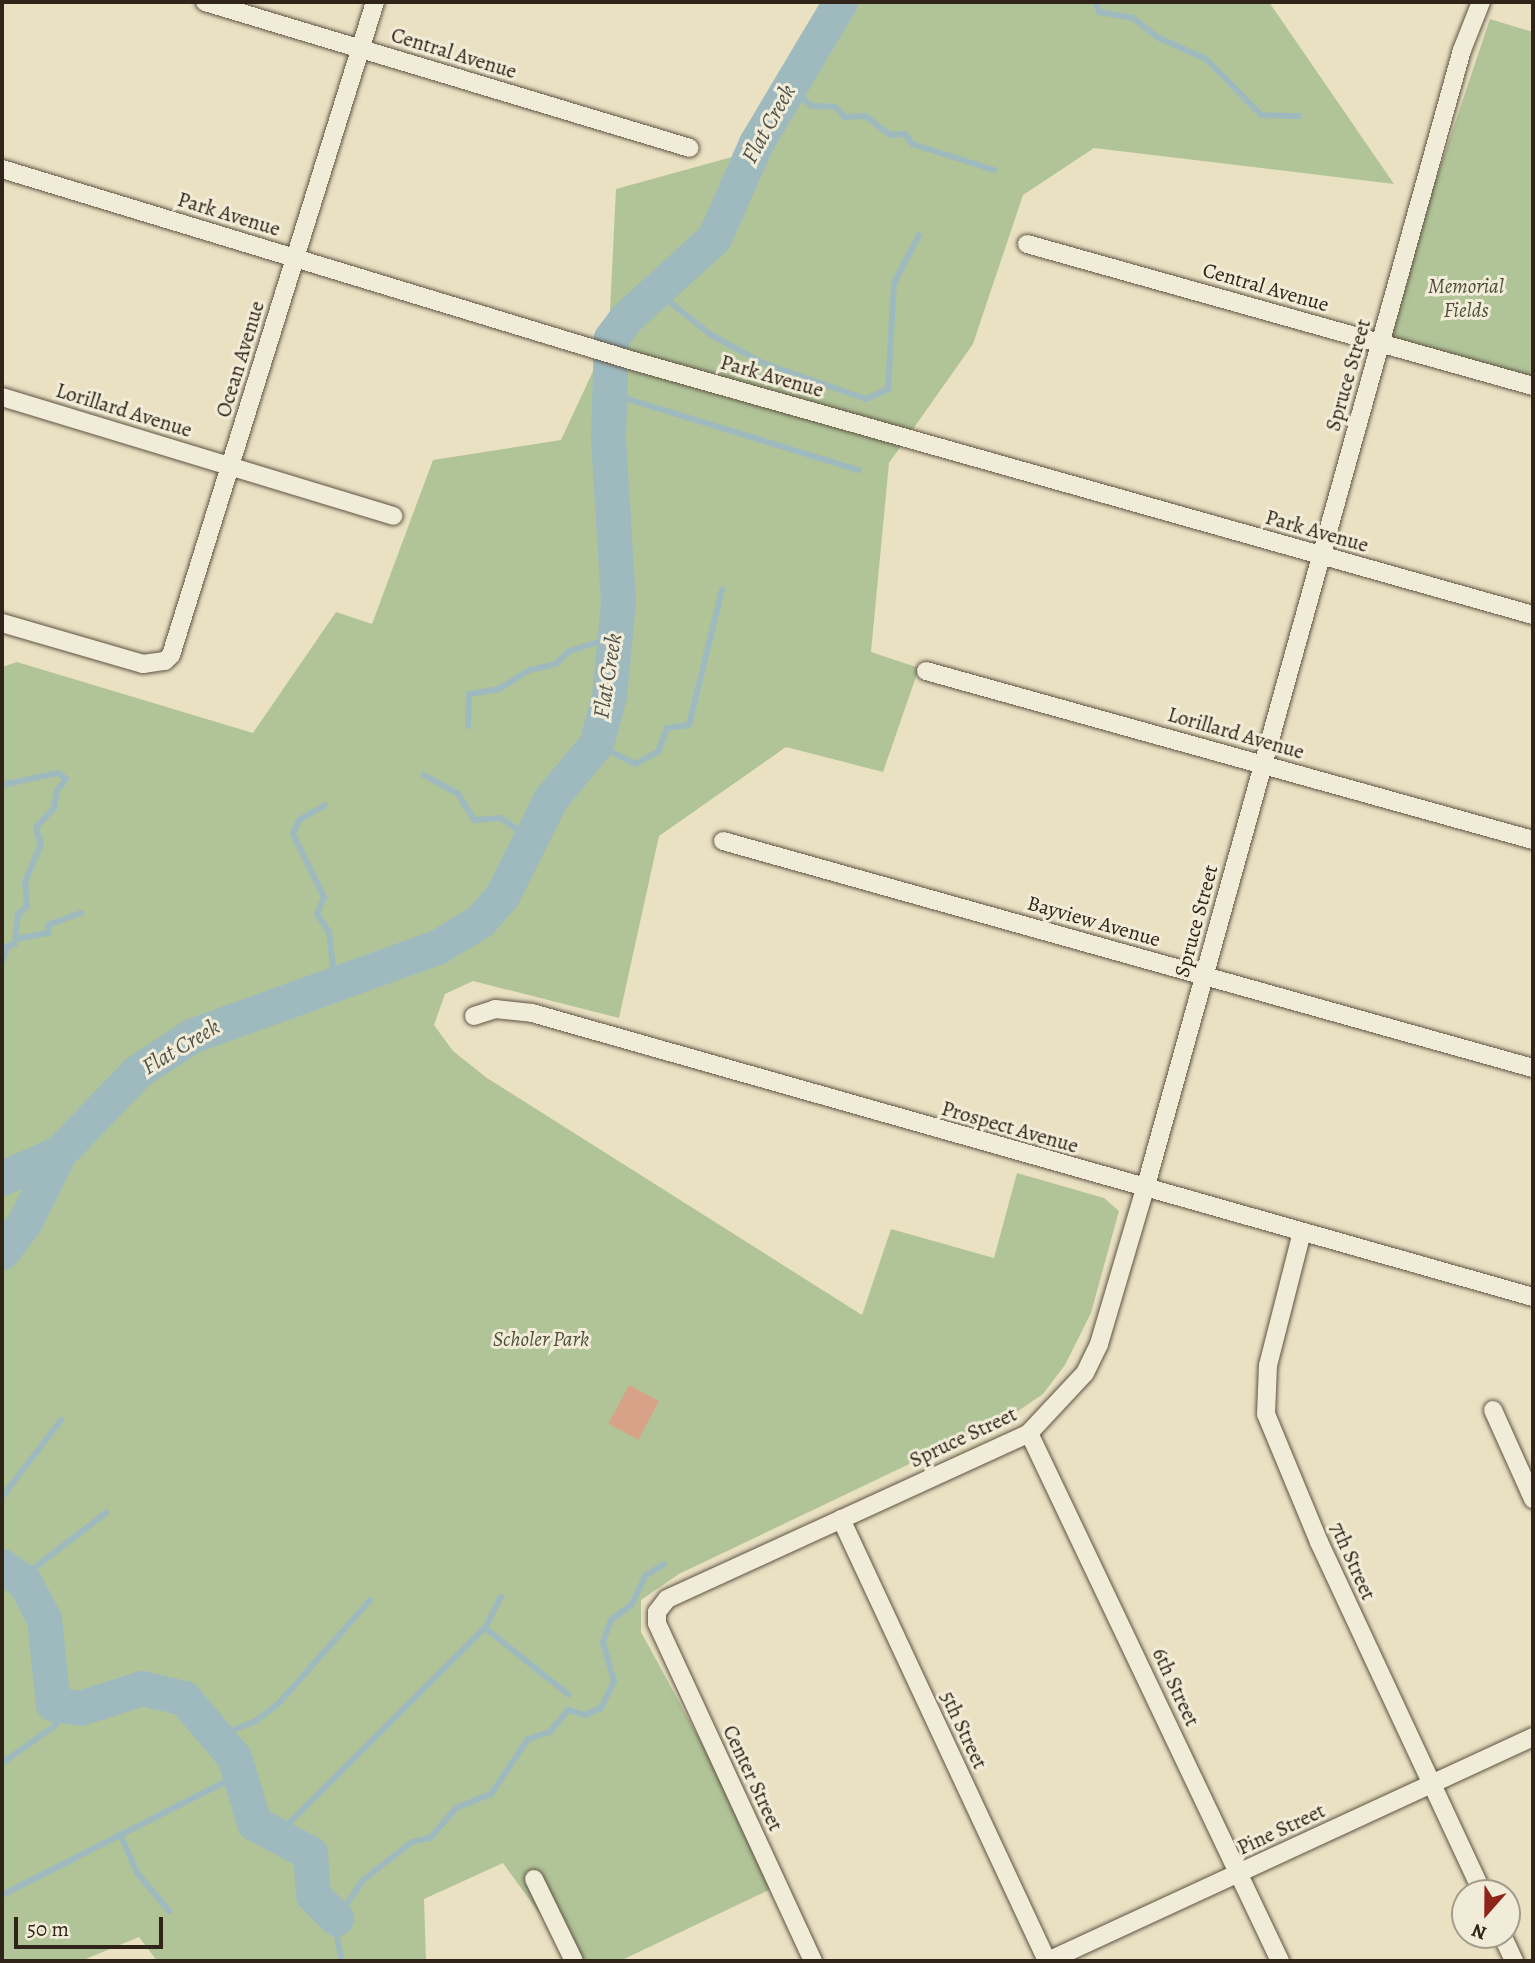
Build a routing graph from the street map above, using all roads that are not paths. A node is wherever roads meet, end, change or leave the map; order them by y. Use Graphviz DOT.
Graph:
graph roads {
  1 [pos="205,2"];
  2 [pos="375,2"];
  3 [pos="1481,2"];
  4 [pos="361,49"];
  5 [pos="690,148"];
  6 [pos="2,169"];
  7 [pos="1027,244"];
  8 [pos="296,258"];
  9 [pos="1381,343"];
  10 [pos="1533,386"];
  11 [pos="2,397"];
  12 [pos="231,466"];
  13 [pos="393,516"];
  14 [pos="1322,556"];
  15 [pos="1533,615"];
  16 [pos="2,623"];
  17 [pos="926,671"];
  18 [pos="1263,764"];
  19 [pos="1533,840"];
  20 [pos="723,841"];
  21 [pos="1204,975"];
  22 [pos="474,1016"];
  23 [pos="1533,1068"];
  24 [pos="1146,1189"];
  25 [pos="1302,1232"];
  26 [pos="1533,1297"];
  27 [pos="1493,1410"];
  28 [pos="1030,1433"];
  29 [pos="1533,1499"];
  30 [pos="841,1519"];
  31 [pos="657,1612"];
  32 [pos="1533,1737"];
  33 [pos="1431,1785"];
  34 [pos="1239,1873"];
  35 [pos="534,1879"];
  36 [pos="1476,1879"];
  37 [pos="574,1961"];
  38 [pos="813,1961"];
  39 [pos="1047,1961"];
  40 [pos="1280,1961"];
  1 -- 4 [label="street, Central Avenue"];
  2 -- 4 [label="street, Ocean Avenue"];
  3 -- 9 [label="street, Spruce Street"];
  4 -- 5 [label="street, Central Avenue"];
  4 -- 8 [label="street, Ocean Avenue"];
  6 -- 8 [label="street, Park Avenue"];
  7 -- 9 [label="street, Central Avenue"];
  8 -- 12 [label="street, Ocean Avenue"];
  8 -- 14 [label="street, Park Avenue"];
  9 -- 10 [label="street, Central Avenue"];
  9 -- 14 [label="street, Spruce Street"];
  11 -- 12 [label="street, Lorillard Avenue"];
  12 -- 13 [label="street, Lorillard Avenue"];
  12 -- 16 [label="street, Ocean Avenue"];
  14 -- 15 [label="street, Park Avenue"];
  14 -- 18 [label="street, Spruce Street"];
  17 -- 18 [label="street, Lorillard Avenue"];
  18 -- 19 [label="street, Lorillard Avenue"];
  18 -- 21 [label="street, Spruce Street"];
  20 -- 21 [label="street, Bayview Avenue"];
  21 -- 23 [label="street, Bayview Avenue"];
  21 -- 24 [label="street, Spruce Street"];
  22 -- 24 [label="street, Prospect Avenue"];
  24 -- 25 [label="street, Prospect Avenue"];
  24 -- 28 [label="street, Spruce Street"];
  25 -- 26 [label="street, Prospect Avenue"];
  25 -- 33 [label="street, 7th Street"];
  27 -- 29 [label="street"];
  28 -- 30 [label="street, Spruce Street"];
  28 -- 34 [label="street, 6th Street"];
  30 -- 31 [label="street, Spruce Street"];
  30 -- 39 [label="street, 5th Street"];
  31 -- 38 [label="street, Center Street"];
  32 -- 33 [label="street, Pine Street"];
  33 -- 34 [label="street, Pine Street"];
  33 -- 36 [label="street, 7th Street"];
  34 -- 39 [label="street, Pine Street"];
  34 -- 40 [label="street, 6th Street"];
  35 -- 37 [label="street"];
}
